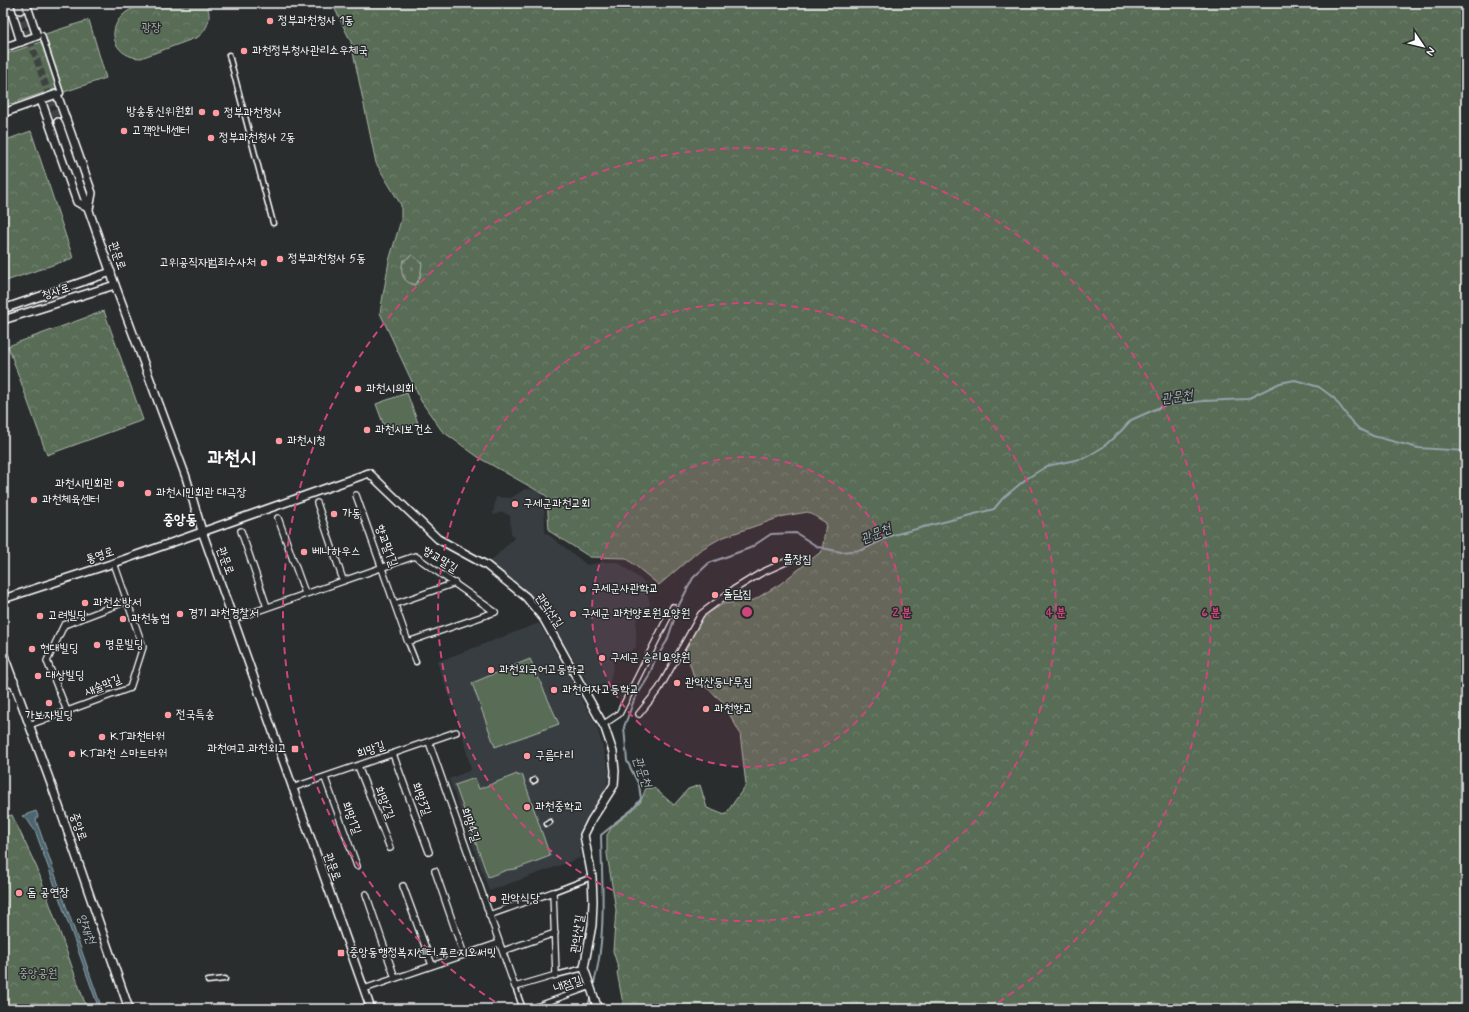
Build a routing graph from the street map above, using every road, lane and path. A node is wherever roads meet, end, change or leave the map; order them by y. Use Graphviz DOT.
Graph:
graph roads {
  1 [pos="9,3"];
  2 [pos="26,3"];
  3 [pos="39,35"];
  4 [pos="21,42"];
  5 [pos="3,48"];
  6 [pos="229,55"];
  7 [pos="59,94"];
  8 [pos="40,100"];
  9 [pos="3,113"];
  10 [pos="58,122"];
  11 [pos="89,209"];
  12 [pos="273,223"];
  13 [pos="111,272"];
  14 [pos="115,285"];
  15 [pos="3,309"];
  16 [pos="3,320"];
  17 [pos="356,495"];
  18 [pos="317,503"];
  19 [pos="278,518"];
  20 [pos="202,531"];
  21 [pos="241,531"];
  22 [pos="790,560"];
  23 [pos="114,563"];
  24 [pos="382,567"];
  25 [pos="343,580"];
  26 [pos="455,583"];
  27 [pos="305,593"];
  28 [pos="3,599"];
  29 [pos="127,601"];
  30 [pos="395,604"];
  31 [pos="267,607"];
  32 [pos="673,607"];
  33 [pos="234,619"];
  34 [pos="408,642"];
  35 [pos="3,653"];
  36 [pos="416,662"];
  37 [pos="14,681"];
  38 [pos="3,685"];
  39 [pos="67,711"];
  40 [pos="639,714"];
  41 [pos="604,724"];
  42 [pos="29,725"];
  43 [pos="456,732"];
  44 [pos="429,742"];
  45 [pos="393,754"];
  46 [pos="358,766"];
  47 [pos="325,778"];
  48 [pos="292,788"];
  49 [pos="390,848"];
  50 [pos="429,852"];
  51 [pos="357,866"];
  52 [pos="435,871"];
  53 [pos="592,878"];
  54 [pos="403,886"];
  55 [pos="554,892"];
  56 [pos="366,894"];
  57 [pos="489,915"];
  58 [pos="555,933"];
  59 [pos="499,942"];
  60 [pos="502,951"];
  61 [pos="464,955"];
  62 [pos="432,965"];
  63 [pos="584,968"];
  64 [pos="556,975"];
  65 [pos="395,978"];
  66 [pos="224,979"];
  67 [pos="208,981"];
  68 [pos="515,987"];
  69 [pos="591,988"];
  70 [pos="364,989"];
  71 [pos="598,1007"];
  72 [pos="129,1009"];
  73 [pos="371,1009"];
  74 [pos="523,1009"];
  75 [pos="529,1009"];
  1 -- 4 [label="street"];
  2 -- 3 [label="street"];
  3 -- 4 [label="street"];
  3 -- 7 [label="street"];
  4 -- 5 [label="street"];
  6 -- 12 [label="street"];
  7 -- 8 [label="street"];
  7 -- 11 [label="street"];
  8 -- 9 [label="street"];
  8 -- 11 [label="street"];
  10 -- 11 [label="street, 관문로"];
  11 -- 13 [label="street, 관문로"];
  13 -- 14 [label="street, 관문로"];
  13 -- 15 [label="street, 청사로"];
  14 -- 16 [label="street, 청사로"];
  14 -- 20 [label="street, 관문로"];
  17 -- 24 [label="street, 향교말1길"];
  18 -- 25 [label="street"];
  19 -- 27 [label="street"];
  20 -- 23 [label="street, 통영로"];
  20 -- 33 [label="street, 관문로"];
  20 -- 41 [label="street, 관악산길"];
  21 -- 31 [label="street"];
  22 -- 40 [label="street"];
  23 -- 28 [label="street, 통영로"];
  23 -- 29 [label="street, 새술막길"];
  24 -- 25 [label="street, 향교말길"];
  24 -- 26 [label="street, 향교말길"];
  24 -- 30 [label="street, 향교말1길"];
  25 -- 27 [label="street, 향교말길"];
  26 -- 30 [label="street"];
  26 -- 34 [label="street, 향교말길"];
  27 -- 31 [label="street, 향교말길"];
  29 -- 39 [label="street, 새술막길"];
  29 -- 39 [label="street"];
  30 -- 34 [label="street, 향교말1길"];
  31 -- 33 [label="street, 향교말길"];
  32 -- 41 [label="street"];
  33 -- 48 [label="street, 관문로"];
  34 -- 36 [label="street, 향교말1길"];
  35 -- 37 [label="street, 중앙로"];
  37 -- 38 [label="street"];
  37 -- 42 [label="street, 중앙로"];
  39 -- 42 [label="street, 새술막길"];
  41 -- 53 [label="street, 관악산길"];
  42 -- 72 [label="street, 중앙로"];
  43 -- 44 [label="street, 희망길"];
  44 -- 45 [label="street, 희망길"];
  44 -- 57 [label="street, 희망4길"];
  45 -- 46 [label="street, 희망길"];
  45 -- 50 [label="street, 희망3길"];
  46 -- 47 [label="street, 희망길"];
  46 -- 49 [label="street, 희망2길"];
  47 -- 48 [label="street, 희망길"];
  47 -- 51 [label="street, 희망1길"];
  48 -- 70 [label="street, 관문로"];
  52 -- 61 [label="street"];
  53 -- 55 [label="street"];
  53 -- 63 [label="street, 관악산길"];
  54 -- 62 [label="street"];
  55 -- 57 [label="street"];
  55 -- 58 [label="street"];
  56 -- 65 [label="street"];
  57 -- 59 [label="street, 희망4길"];
  58 -- 60 [label="street"];
  58 -- 64 [label="street"];
  59 -- 60 [label="street, 희망4길"];
  59 -- 61 [label="street"];
  60 -- 68 [label="street, 희망4길"];
  61 -- 62 [label="street"];
  62 -- 65 [label="street"];
  63 -- 64 [label="street"];
  63 -- 69 [label="street, 관악산길"];
  64 -- 68 [label="street"];
  65 -- 70 [label="street"];
  66 -- 67 [label="street"];
  68 -- 74 [label="street, 희망4길"];
  69 -- 71 [label="street, 관악산길"];
  69 -- 75 [label="street, 내점길"];
  70 -- 73 [label="street, 관문로"];
}
